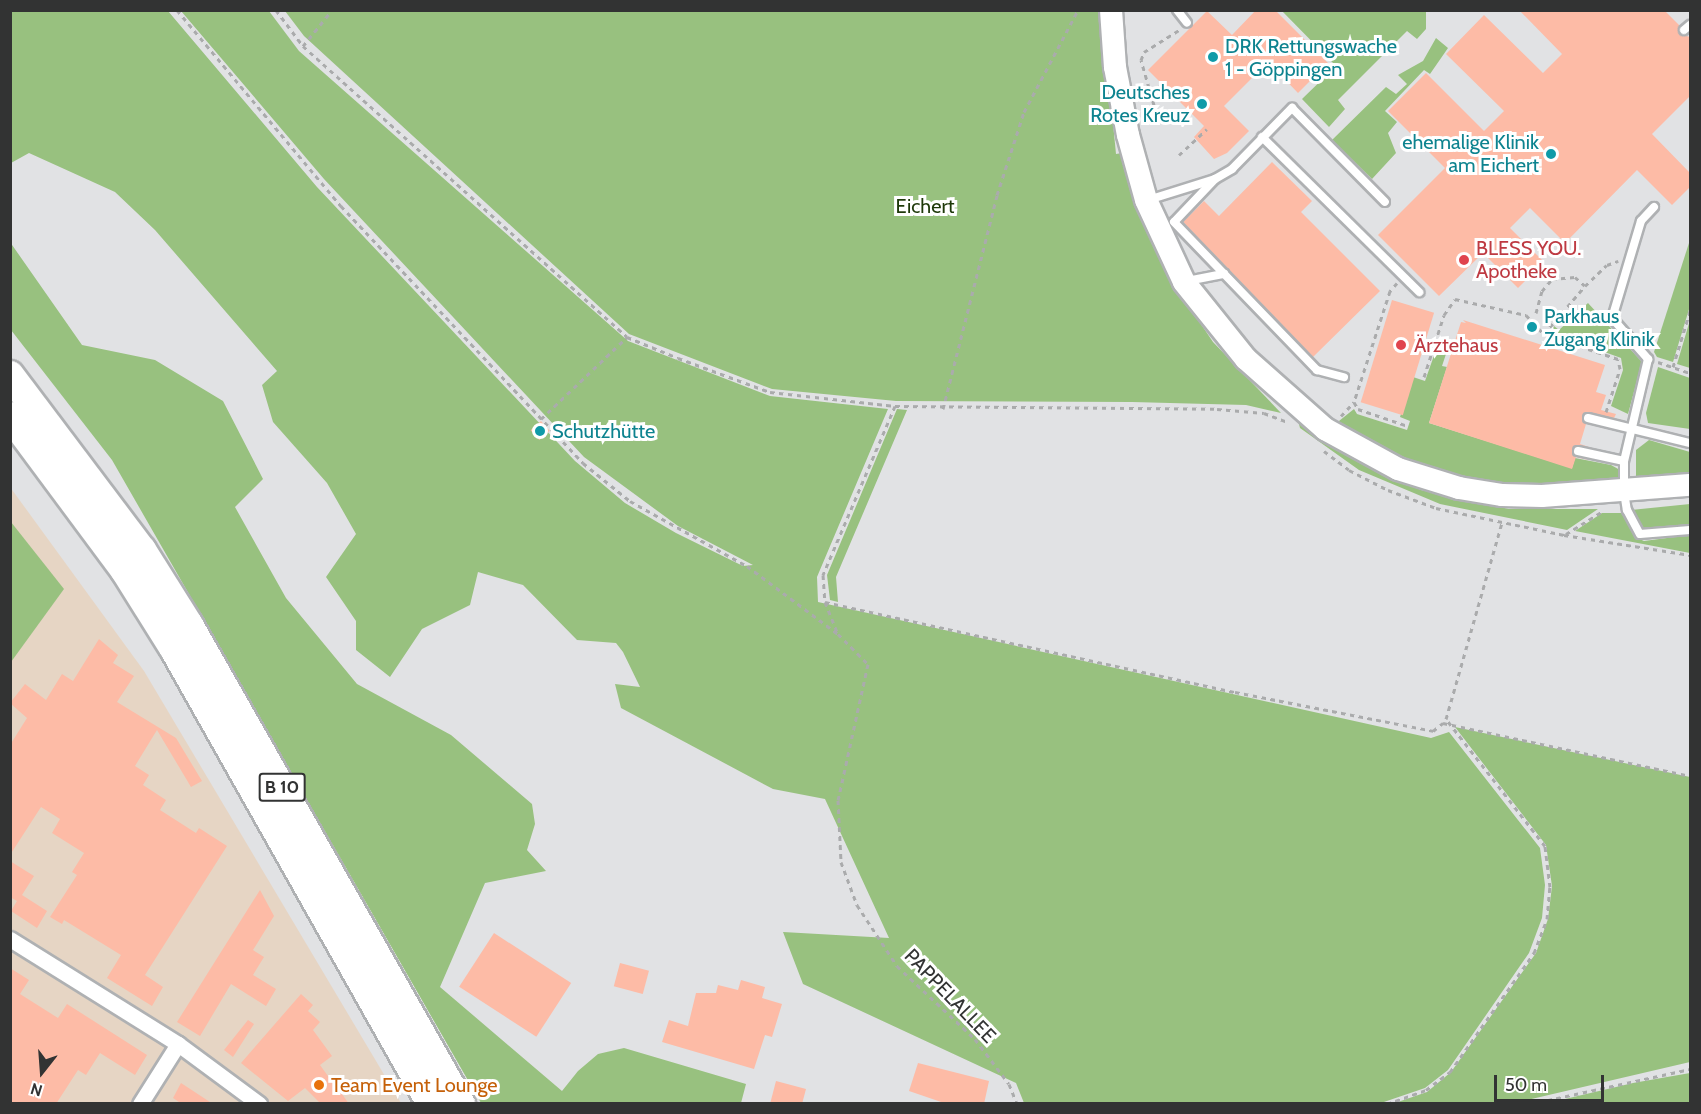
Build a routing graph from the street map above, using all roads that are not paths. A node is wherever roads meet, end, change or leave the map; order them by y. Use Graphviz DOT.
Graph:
graph roads {
  1 [pos="1111,10"];
  2 [pos="1177,11"];
  3 [pos="1187,23"];
  4 [pos="1262,137"];
  5 [pos="1215,179"];
  6 [pos="1146,200"];
  7 [pos="1386,202"];
  8 [pos="1654,207"];
  9 [pos="1224,274"];
  10 [pos="1184,282"];
  11 [pos="1419,292"];
  12 [pos="10,375"];
  13 [pos="1344,377"];
  14 [pos="10,416"];
  15 [pos="1588,418"];
  16 [pos="1633,431"];
  17 [pos="1690,443"];
  18 [pos="1578,451"];
  19 [pos="1624,461"];
  20 [pos="1690,485"];
  21 [pos="1625,501"];
  22 [pos="1690,530"];
  23 [pos="10,939"];
  24 [pos="178,1044"];
  25 [pos="140,1104"];
  26 [pos="259,1104"];
  27 [pos="431,1104"];
  28 [pos="461,1104"];
  1 -- 6 [label="street"];
  2 -- 3 [label="lane"];
  4 -- 5 [label="lane"];
  4 -- 7 [label="lane"];
  4 -- 11 [label="lane"];
  5 -- 6 [label="lane"];
  5 -- 9 [label="lane"];
  6 -- 10 [label="street"];
  8 -- 16 [label="lane"];
  9 -- 10 [label="lane"];
  9 -- 13 [label="lane"];
  10 -- 21 [label="street"];
  12 -- 28 [label="highway, B 10"];
  14 -- 27 [label="highway, B 10"];
  15 -- 16 [label="lane"];
  16 -- 17 [label="lane"];
  16 -- 19 [label="lane"];
  18 -- 19 [label="lane"];
  19 -- 21 [label="lane"];
  20 -- 21 [label="street"];
  21 -- 22 [label="lane"];
  23 -- 24 [label="street"];
  24 -- 25 [label="street"];
  24 -- 26 [label="street"];
}
